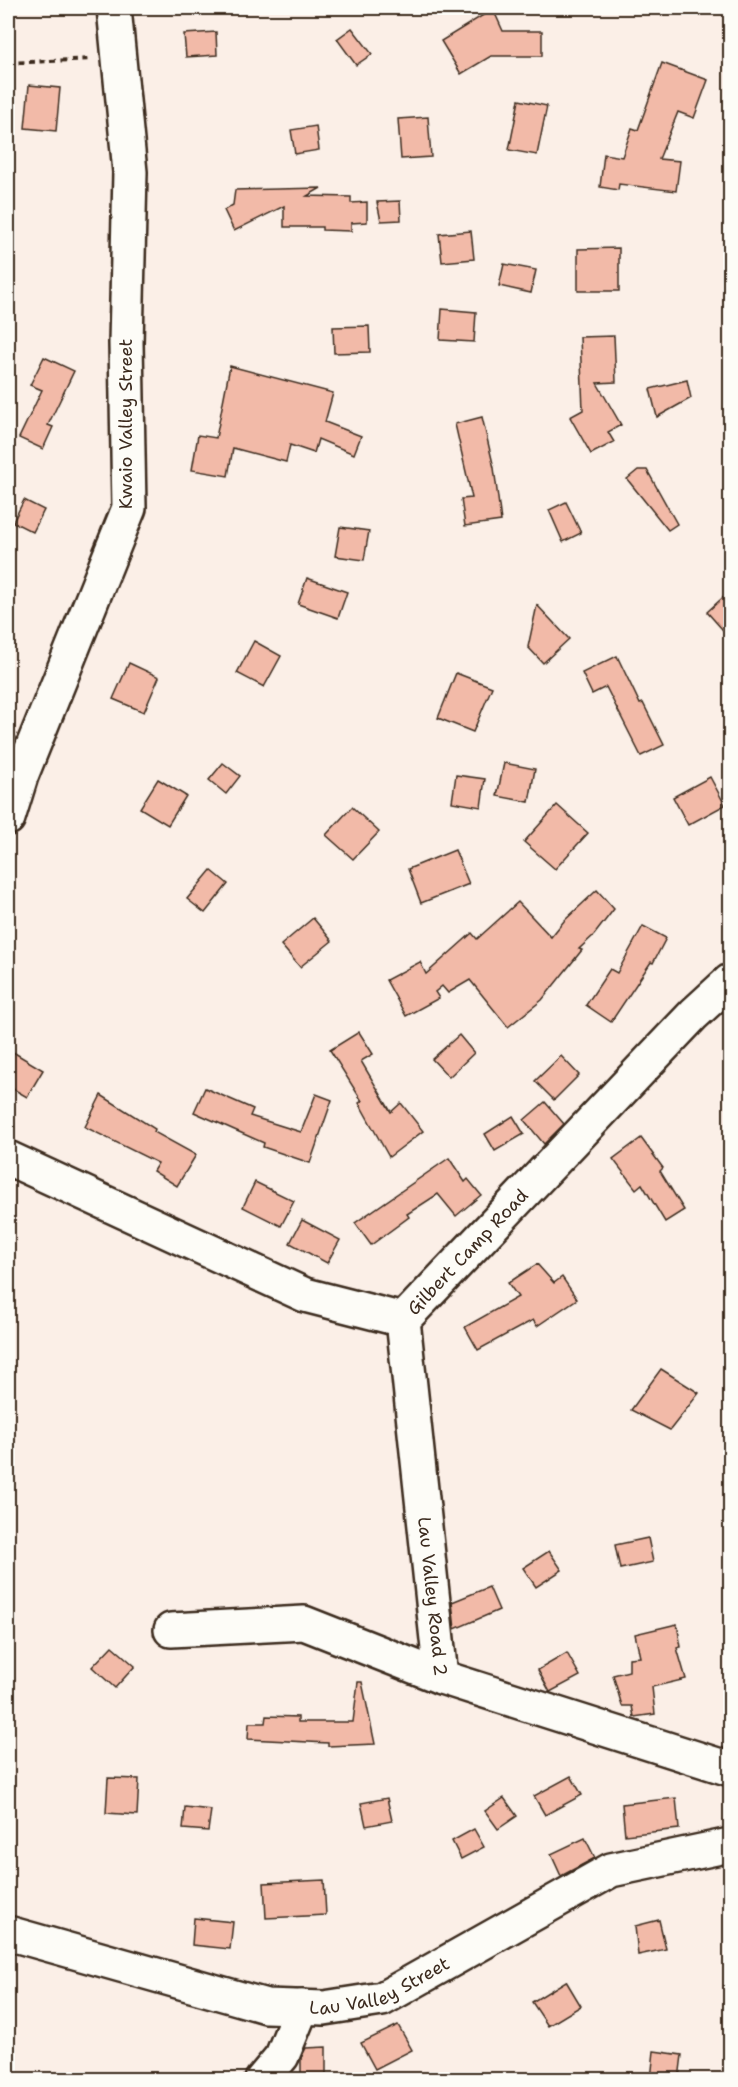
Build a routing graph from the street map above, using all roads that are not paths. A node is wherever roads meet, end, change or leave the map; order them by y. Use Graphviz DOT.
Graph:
graph roads {
  1 [pos="114,8"];
  2 [pos="8,818"];
  3 [pos="730,981"];
  4 [pos="8,1158"];
  5 [pos="403,1320"];
  6 [pos="171,1630"];
  7 [pos="441,1677"];
  8 [pos="730,1769"];
  9 [pos="730,1845"];
  10 [pos="8,1933"];
  11 [pos="302,2007"];
  12 [pos="262,2079"];
  1 -- 2 [label="street, Kwaio Valley Street"];
  3 -- 5 [label="street, Gilbert Camp Road"];
  4 -- 5 [label="street, Gilbert Camp Road"];
  5 -- 7 [label="street, Lau Valley Road 2"];
  6 -- 7 [label="street"];
  7 -- 8 [label="street, Lau Valley Road 2"];
  9 -- 11 [label="street, Lau Valley Street"];
  10 -- 11 [label="street, Lau Valley Street"];
  11 -- 12 [label="street"];
}
